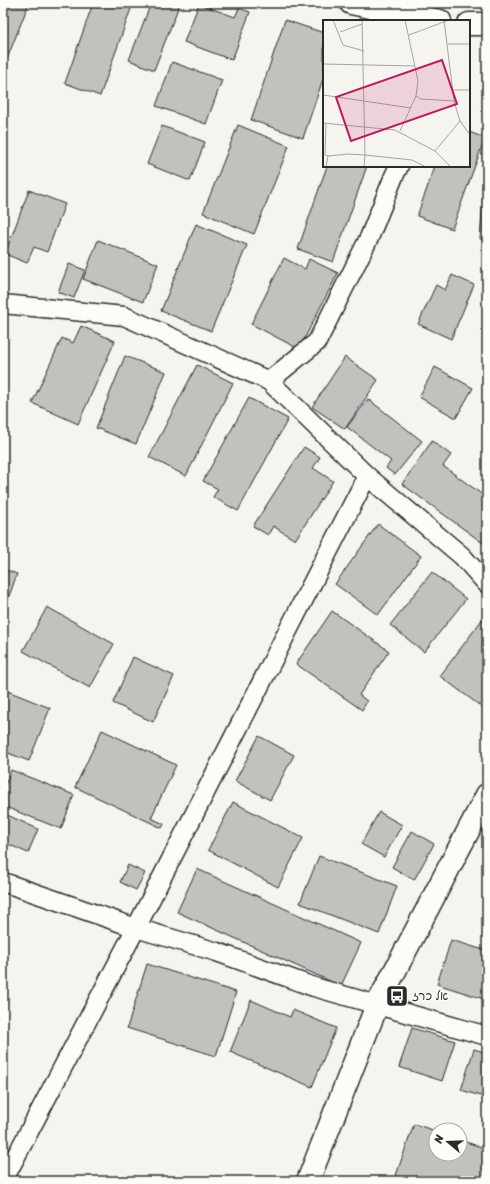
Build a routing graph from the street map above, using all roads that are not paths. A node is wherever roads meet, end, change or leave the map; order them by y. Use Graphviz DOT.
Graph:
graph roads {
  1 [pos="351,3"];
  2 [pos="435,20"];
  3 [pos="470,24"];
  4 [pos="487,24"];
  5 [pos="398,167"];
  6 [pos="3,304"];
  7 [pos="269,382"];
  8 [pos="367,476"];
  9 [pos="487,584"];
  10 [pos="487,795"];
  11 [pos="3,882"];
  12 [pos="136,928"];
  13 [pos="377,1005"];
  14 [pos="487,1036"];
  15 [pos="3,1181"];
  16 [pos="308,1181"];
  1 -- 2 [label="street"];
  3 -- 4 [label="street"];
  5 -- 7 [label="street"];
  6 -- 7 [label="street"];
  7 -- 8 [label="street"];
  8 -- 9 [label="street"];
  8 -- 12 [label="street"];
  10 -- 13 [label="street"];
  11 -- 12 [label="street"];
  12 -- 13 [label="street"];
  12 -- 15 [label="street"];
  13 -- 14 [label="street"];
  13 -- 16 [label="street"];
}
